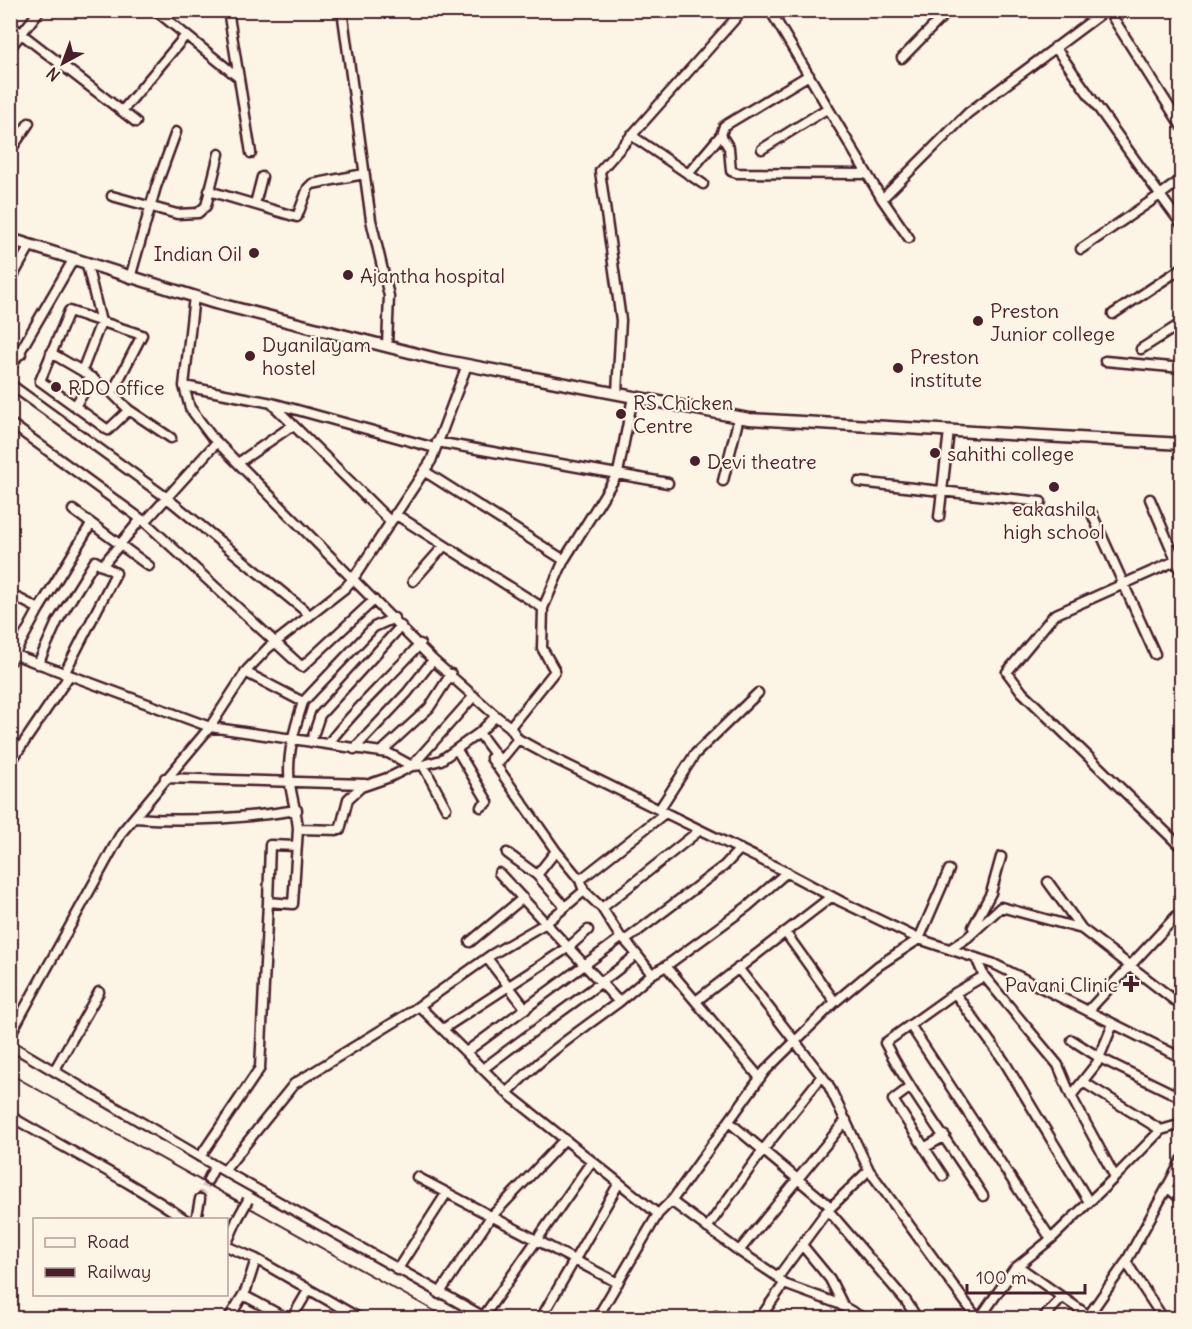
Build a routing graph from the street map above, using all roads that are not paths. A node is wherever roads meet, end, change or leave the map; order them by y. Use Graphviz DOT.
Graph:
graph roads {
  1 [pos="40,10"];
  2 [pos="155,10"];
  3 [pos="228,10"];
  4 [pos="342,10"];
  5 [pos="742,10"];
  6 [pos="770,10"];
  7 [pos="949,10"];
  8 [pos="1102,12"];
  9 [pos="10,25"];
  10 [pos="22,34"];
  11 [pos="186,35"];
  12 [pos="1055,46"];
  13 [pos="10,48"];
  14 [pos="902,58"];
  15 [pos="808,75"];
  16 [pos="239,78"];
  17 [pos="828,108"];
  18 [pos="122,111"];
  19 [pos="136,122"];
  20 [pos="28,123"];
  21 [pos="1182,127"];
  22 [pos="176,132"];
  23 [pos="631,135"];
  24 [pos="721,135"];
  25 [pos="762,148"];
  26 [pos="10,151"];
  27 [pos="251,153"];
  28 [pos="219,154"];
  29 [pos="364,174"];
  30 [pos="688,174"];
  31 [pos="867,174"];
  32 [pos="262,177"];
  33 [pos="1182,180"];
  34 [pos="703,184"];
  35 [pos="210,191"];
  36 [pos="1160,195"];
  37 [pos="112,196"];
  38 [pos="882,199"];
  39 [pos="255,204"];
  40 [pos="151,206"];
  41 [pos="1182,225"];
  42 [pos="909,238"];
  43 [pos="10,239"];
  44 [pos="30,246"];
  45 [pos="1081,249"];
  46 [pos="72,260"];
  47 [pos="87,265"];
  48 [pos="1182,268"];
  49 [pos="130,278"];
  50 [pos="10,281"];
  51 [pos="194,296"];
  52 [pos="1113,314"];
  53 [pos="100,322"];
  54 [pos="1182,323"];
  55 [pos="10,346"];
  56 [pos="387,346"];
  57 [pos="1141,349"];
  58 [pos="51,352"];
  59 [pos="21,354"];
  60 [pos="1105,361"];
  61 [pos="467,365"];
  62 [pos="1182,368"];
  63 [pos="10,369"];
  64 [pos="82,371"];
  65 [pos="93,378"];
  66 [pos="10,384"];
  67 [pos="184,386"];
  68 [pos="112,393"];
  69 [pos="617,393"];
  70 [pos="633,397"];
  71 [pos="272,404"];
  72 [pos="75,406"];
  73 [pos="129,410"];
  74 [pos="739,417"];
  75 [pos="10,423"];
  76 [pos="292,425"];
  77 [pos="949,430"];
  78 [pos="171,438"];
  79 [pos="216,442"];
  80 [pos="1182,444"];
  81 [pos="436,445"];
  82 [pos="238,463"];
  83 [pos="424,471"];
  84 [pos="618,473"];
  85 [pos="723,482"];
  86 [pos="859,482"];
  87 [pos="668,483"];
  88 [pos="943,491"];
  89 [pos="167,498"];
  90 [pos="1150,499"];
  91 [pos="1041,501"];
  92 [pos="73,510"];
  93 [pos="1092,513"];
  94 [pos="392,517"];
  95 [pos="939,517"];
  96 [pos="143,520"];
  97 [pos="91,524"];
  98 [pos="120,545"];
  99 [pos="444,547"];
  100 [pos="1178,559"];
  101 [pos="564,560"];
  102 [pos="102,566"];
  103 [pos="149,566"];
  104 [pos="1182,574"];
  105 [pos="352,579"];
  106 [pos="413,582"];
  107 [pos="1124,585"];
  108 [pos="10,594"];
  109 [pos="374,600"];
  110 [pos="543,608"];
  111 [pos="39,609"];
  112 [pos="310,615"];
  113 [pos="393,618"];
  114 [pos="401,626"];
  115 [pos="274,644"];
  116 [pos="420,644"];
  117 [pos="1155,654"];
  118 [pos="12,657"];
  119 [pos="433,660"];
  120 [pos="38,664"];
  121 [pos="245,672"];
  122 [pos="451,674"];
  123 [pos="67,675"];
  124 [pos="758,693"];
  125 [pos="474,696"];
  126 [pos="303,702"];
  127 [pos="496,716"];
  128 [pos="210,727"];
  129 [pos="510,727"];
  130 [pos="477,734"];
  131 [pos="292,738"];
  132 [pos="518,738"];
  133 [pos="311,742"];
  134 [pos="329,743"];
  135 [pos="354,749"];
  136 [pos="457,750"];
  137 [pos="381,752"];
  138 [pos="10,763"];
  139 [pos="423,765"];
  140 [pos="412,766"];
  141 [pos="165,778"];
  142 [pos="290,782"];
  143 [pos="369,784"];
  144 [pos="481,807"];
  145 [pos="446,808"];
  146 [pos="297,810"];
  147 [pos="662,812"];
  148 [pos="134,818"];
  149 [pos="298,830"];
  150 [pos="699,830"];
  151 [pos="297,846"];
  152 [pos="1182,848"];
  153 [pos="740,849"];
  154 [pos="556,850"];
  155 [pos="507,853"];
  156 [pos="1001,857"];
  157 [pos="949,870"];
  158 [pos="787,872"];
  159 [pos="499,873"];
  160 [pos="537,875"];
  161 [pos="580,880"];
  162 [pos="1048,882"];
  163 [pos="584,891"];
  164 [pos="831,897"];
  165 [pos="523,898"];
  166 [pos="268,902"];
  167 [pos="565,907"];
  168 [pos="602,908"];
  169 [pos="1182,910"];
  170 [pos="546,923"];
  171 [pos="1083,929"];
  172 [pos="588,930"];
  173 [pos="785,932"];
  174 [pos="967,938"];
  175 [pos="623,939"];
  176 [pos="919,939"];
  177 [pos="470,942"];
  178 [pos="569,947"];
  179 [pos="950,949"];
  180 [pos="635,956"];
  181 [pos="487,958"];
  182 [pos="976,958"];
  183 [pos="585,966"];
  184 [pos="666,966"];
  185 [pos="1129,966"];
  186 [pos="738,968"];
  187 [pos="652,974"];
  188 [pos="984,976"];
  189 [pos="602,983"];
  190 [pos="509,987"];
  191 [pos="99,992"];
  192 [pos="955,993"];
  193 [pos="696,1001"];
  194 [pos="619,1002"];
  195 [pos="836,1002"];
  196 [pos="419,1006"];
  197 [pos="1182,1006"];
  198 [pos="526,1009"];
  199 [pos="1088,1011"];
  200 [pos="1113,1024"];
  201 [pos="910,1025"];
  202 [pos="443,1029"];
  203 [pos="10,1035"];
  204 [pos="795,1040"];
  205 [pos="1072,1040"];
  206 [pos="10,1045"];
  207 [pos="466,1052"];
  208 [pos="1100,1058"];
  209 [pos="1182,1058"];
  210 [pos="483,1069"];
  211 [pos="54,1071"];
  212 [pos="822,1076"];
  213 [pos="760,1078"];
  214 [pos="1083,1082"];
  215 [pos="909,1088"];
  216 [pos="507,1093"];
  217 [pos="1071,1096"];
  218 [pos="1182,1098"];
  219 [pos="10,1116"];
  220 [pos="846,1120"];
  221 [pos="729,1122"];
  222 [pos="1182,1124"];
  223 [pos="1161,1130"];
  224 [pos="945,1137"];
  225 [pos="565,1139"];
  226 [pos="924,1148"];
  227 [pos="763,1150"];
  228 [pos="200,1157"];
  229 [pos="1182,1160"];
  230 [pos="592,1161"];
  231 [pos="215,1166"];
  232 [pos="869,1170"];
  233 [pos="224,1171"];
  234 [pos="943,1176"];
  235 [pos="417,1177"];
  236 [pos="1115,1177"];
  237 [pos="796,1178"];
  238 [pos="208,1180"];
  239 [pos="619,1183"];
  240 [pos="1167,1187"];
  241 [pos="255,1188"];
  242 [pos="446,1194"];
  243 [pos="983,1196"];
  244 [pos="200,1199"];
  245 [pos="1182,1200"];
  246 [pos="671,1202"];
  247 [pos="1089,1203"];
  248 [pos="830,1208"];
  249 [pos="658,1214"];
  250 [pos="183,1218"];
  251 [pos="196,1218"];
  252 [pos="490,1218"];
  253 [pos="707,1228"];
  254 [pos="1051,1239"];
  255 [pos="228,1240"];
  256 [pos="536,1241"];
  257 [pos="802,1245"];
  258 [pos="228,1246"];
  259 [pos="740,1251"];
  260 [pos="256,1259"];
  261 [pos="575,1262"];
  262 [pos="1126,1262"];
  263 [pos="1017,1266"];
  264 [pos="398,1270"];
  265 [pos="781,1280"];
  266 [pos="618,1284"];
  267 [pos="309,1288"];
  268 [pos="243,1294"];
  269 [pos="439,1294"];
  270 [pos="1063,1297"];
  271 [pos="844,1307"];
  272 [pos="1088,1317"];
  273 [pos="229,1318"];
  274 [pos="286,1318"];
  275 [pos="292,1318"];
  276 [pos="359,1318"];
  277 [pos="484,1318"];
  278 [pos="541,1318"];
  279 [pos="597,1318"];
  280 [pos="760,1318"];
  281 [pos="863,1318"];
  282 [pos="917,1318"];
  283 [pos="978,1318"];
  284 [pos="1043,1318"];
  285 [pos="1164,1318"];
  1 -- 10 [label="street"];
  2 -- 11 [label="street"];
  3 -- 16 [label="street"];
  4 -- 29 [label="street"];
  5 -- 23 [label="street"];
  6 -- 15 [label="street"];
  7 -- 14 [label="street"];
  8 -- 12 [label="street"];
  8 -- 21 [label="street"];
  9 -- 10 [label="street"];
  10 -- 13 [label="street"];
  10 -- 18 [label="street"];
  11 -- 16 [label="street"];
  11 -- 18 [label="street"];
  12 -- 36 [label="street"];
  12 -- 38 [label="street"];
  15 -- 17 [label="street"];
  15 -- 24 [label="street"];
  16 -- 27 [label="street"];
  17 -- 25 [label="street"];
  17 -- 31 [label="street"];
  18 -- 19 [label="street"];
  20 -- 26 [label="street"];
  22 -- 40 [label="street"];
  23 -- 30 [label="street"];
  23 -- 69 [label="street"];
  24 -- 30 [label="street"];
  24 -- 31 [label="street"];
  28 -- 35 [label="street"];
  29 -- 39 [label="street"];
  29 -- 56 [label="street"];
  30 -- 34 [label="street"];
  31 -- 38 [label="street"];
  32 -- 39 [label="street"];
  33 -- 36 [label="street"];
  35 -- 39 [label="street"];
  35 -- 40 [label="street"];
  36 -- 41 [label="street"];
  36 -- 45 [label="street"];
  37 -- 40 [label="street"];
  38 -- 42 [label="street"];
  40 -- 49 [label="street"];
  43 -- 44 [label="main road"];
  44 -- 46 [label="main road"];
  44 -- 50 [label="street"];
  46 -- 47 [label="main road"];
  46 -- 59 [label="street"];
  47 -- 49 [label="main road"];
  47 -- 53 [label="street"];
  48 -- 52 [label="street"];
  49 -- 51 [label="main road"];
  51 -- 56 [label="main road"];
  51 -- 67 [label="street"];
  53 -- 58 [label="street"];
  53 -- 64 [label="street"];
  53 -- 68 [label="street"];
  54 -- 57 [label="street"];
  55 -- 59 [label="street"];
  56 -- 61 [label="main road"];
  58 -- 64 [label="street"];
  58 -- 72 [label="street"];
  59 -- 63 [label="street"];
  60 -- 62 [label="street"];
  61 -- 69 [label="main road"];
  61 -- 81 [label="street"];
  64 -- 65 [label="street"];
  65 -- 68 [label="street"];
  65 -- 72 [label="street"];
  66 -- 89 [label="street"];
  67 -- 71 [label="street"];
  67 -- 79 [label="street"];
  68 -- 73 [label="street"];
  69 -- 70 [label="main road"];
  70 -- 74 [label="main road"];
  70 -- 84 [label="street"];
  71 -- 76 [label="street"];
  71 -- 81 [label="street"];
  72 -- 73 [label="street"];
  73 -- 78 [label="street"];
  74 -- 77 [label="main road"];
  74 -- 85 [label="street"];
  75 -- 96 [label="street"];
  76 -- 82 [label="street"];
  76 -- 94 [label="street"];
  77 -- 80 [label="main road"];
  77 -- 88 [label="street"];
  79 -- 82 [label="street"];
  79 -- 89 [label="street"];
  81 -- 83 [label="street"];
  81 -- 84 [label="street"];
  82 -- 105 [label="street"];
  83 -- 94 [label="street"];
  83 -- 101 [label="street"];
  84 -- 87 [label="street"];
  84 -- 101 [label="street"];
  86 -- 88 [label="street"];
  88 -- 91 [label="street"];
  88 -- 95 [label="street"];
  89 -- 96 [label="street"];
  89 -- 112 [label="street"];
  90 -- 100 [label="street"];
  92 -- 97 [label="street"];
  93 -- 107 [label="street"];
  94 -- 99 [label="street"];
  94 -- 105 [label="street"];
  96 -- 98 [label="street"];
  96 -- 115 [label="street"];
  97 -- 98 [label="street"];
  97 -- 111 [label="street"];
  98 -- 102 [label="street"];
  98 -- 103 [label="street"];
  99 -- 106 [label="street"];
  99 -- 110 [label="street"];
  100 -- 104 [label="street"];
  100 -- 107 [label="street"];
  101 -- 110 [label="street"];
  102 -- 120 [label="street"];
  102 -- 123 [label="street"];
  105 -- 109 [label="street"];
  105 -- 112 [label="street"];
  107 -- 117 [label="street"];
  107 -- 152 [label="street"];
  108 -- 111 [label="street"];
  109 -- 113 [label="street"];
  109 -- 115 [label="street"];
  110 -- 129 [label="street"];
  111 -- 118 [label="street"];
  112 -- 115 [label="street"];
  113 -- 114 [label="street"];
  113 -- 126 [label="street"];
  114 -- 116 [label="street"];
  114 -- 133 [label="street"];
  115 -- 121 [label="street"];
  116 -- 119 [label="street"];
  116 -- 134 [label="street"];
  118 -- 120 [label="street"];
  119 -- 122 [label="street"];
  119 -- 135 [label="street"];
  120 -- 123 [label="street"];
  121 -- 126 [label="street"];
  121 -- 128 [label="street"];
  122 -- 125 [label="street"];
  122 -- 137 [label="street"];
  123 -- 128 [label="street"];
  123 -- 138 [label="street"];
  124 -- 147 [label="street"];
  125 -- 127 [label="street"];
  125 -- 140 [label="street"];
  126 -- 131 [label="street"];
  127 -- 129 [label="street"];
  127 -- 130 [label="street"];
  128 -- 131 [label="street"];
  128 -- 141 [label="street"];
  129 -- 132 [label="street"];
  130 -- 132 [label="street"];
  130 -- 136 [label="street"];
  130 -- 154 [label="street"];
  131 -- 133 [label="street"];
  131 -- 142 [label="street"];
  132 -- 147 [label="street"];
  133 -- 134 [label="street"];
  134 -- 135 [label="street"];
  135 -- 137 [label="street"];
  136 -- 139 [label="street"];
  136 -- 144 [label="street"];
  137 -- 140 [label="street"];
  139 -- 140 [label="street"];
  139 -- 145 [label="street"];
  140 -- 143 [label="street"];
  141 -- 142 [label="street"];
  141 -- 148 [label="street"];
  142 -- 143 [label="street"];
  142 -- 146 [label="street"];
  143 -- 149 [label="street"];
  146 -- 148 [label="street"];
  146 -- 149 [label="street"];
  147 -- 150 [label="street"];
  147 -- 161 [label="street"];
  148 -- 203 [label="street"];
  149 -- 151 [label="street"];
  150 -- 153 [label="street"];
  150 -- 168 [label="street"];
  151 -- 166 [label="street"];
  151 -- 166 [label="street"];
  153 -- 158 [label="street"];
  153 -- 175 [label="street"];
  154 -- 160 [label="street"];
  154 -- 161 [label="street"];
  155 -- 160 [label="street"];
  156 -- 174 [label="street"];
  157 -- 176 [label="street"];
  158 -- 164 [label="street"];
  158 -- 184 [label="street"];
  159 -- 165 [label="street"];
  160 -- 167 [label="street"];
  161 -- 163 [label="street"];
  162 -- 171 [label="street"];
  163 -- 167 [label="street"];
  163 -- 168 [label="street"];
  164 -- 173 [label="street"];
  164 -- 176 [label="street"];
  165 -- 170 [label="street"];
  165 -- 177 [label="street"];
  166 -- 228 [label="street"];
  167 -- 170 [label="street"];
  168 -- 175 [label="street"];
  169 -- 185 [label="street"];
  170 -- 178 [label="street"];
  170 -- 181 [label="street"];
  171 -- 174 [label="street"];
  171 -- 185 [label="street"];
  172 -- 178 [label="street"];
  173 -- 186 [label="street"];
  173 -- 195 [label="street"];
  174 -- 179 [label="street"];
  175 -- 180 [label="street"];
  175 -- 183 [label="street"];
  176 -- 179 [label="street"];
  176 -- 195 [label="street"];
  178 -- 183 [label="street"];
  178 -- 190 [label="street"];
  179 -- 182 [label="street"];
  180 -- 187 [label="street"];
  180 -- 189 [label="street"];
  181 -- 190 [label="street"];
  181 -- 196 [label="street"];
  182 -- 188 [label="street"];
  182 -- 199 [label="street"];
  183 -- 189 [label="street"];
  183 -- 198 [label="street"];
  184 -- 187 [label="street"];
  184 -- 193 [label="street"];
  185 -- 197 [label="street"];
  185 -- 199 [label="street"];
  186 -- 193 [label="street"];
  186 -- 204 [label="street"];
  187 -- 194 [label="street"];
  188 -- 192 [label="street"];
  188 -- 217 [label="street"];
  189 -- 194 [label="street"];
  189 -- 210 [label="street"];
  190 -- 198 [label="street"];
  190 -- 202 [label="street"];
  191 -- 211 [label="street"];
  192 -- 201 [label="street"];
  192 -- 247 [label="street"];
  193 -- 213 [label="street"];
  194 -- 216 [label="street"];
  195 -- 204 [label="street"];
  196 -- 202 [label="street"];
  196 -- 233 [label="street"];
  198 -- 207 [label="street"];
  199 -- 200 [label="street"];
  200 -- 208 [label="street"];
  200 -- 209 [label="street"];
  201 -- 215 [label="street"];
  201 -- 254 [label="street"];
  202 -- 207 [label="street"];
  204 -- 212 [label="street"];
  204 -- 213 [label="street"];
  205 -- 208 [label="street"];
  206 -- 211 [label="street"];
  207 -- 210 [label="street"];
  208 -- 214 [label="street"];
  208 -- 218 [label="street"];
  210 -- 216 [label="street"];
  211 -- 228 [label="street"];
  212 -- 220 [label="street"];
  212 -- 227 [label="street"];
  213 -- 221 [label="street"];
  214 -- 217 [label="street"];
  214 -- 223 [label="street"];
  215 -- 224 [label="street"];
  215 -- 226 [label="street"];
  216 -- 225 [label="street"];
  217 -- 236 [label="street"];
  219 -- 250 [label="street"];
  220 -- 232 [label="street"];
  220 -- 237 [label="street"];
  221 -- 227 [label="street"];
  221 -- 246 [label="street"];
  222 -- 223 [label="street"];
  223 -- 236 [label="street"];
  224 -- 226 [label="street"];
  224 -- 243 [label="street"];
  225 -- 230 [label="street"];
  225 -- 252 [label="street"];
  226 -- 234 [label="street"];
  227 -- 237 [label="street"];
  227 -- 253 [label="street"];
  228 -- 231 [label="street"];
  229 -- 240 [label="street"];
  230 -- 239 [label="street"];
  230 -- 256 [label="street"];
  231 -- 233 [label="street"];
  231 -- 238 [label="street"];
  232 -- 248 [label="street"];
  232 -- 283 [label="street"];
  233 -- 241 [label="street"];
  235 -- 242 [label="street"];
  236 -- 247 [label="street"];
  237 -- 248 [label="street"];
  237 -- 259 [label="street"];
  239 -- 249 [label="street"];
  239 -- 261 [label="street"];
  240 -- 245 [label="street"];
  240 -- 262 [label="street"];
  241 -- 255 [label="street, bridge"];
  241 -- 264 [label="street"];
  242 -- 252 [label="street"];
  242 -- 264 [label="street"];
  244 -- 251 [label="street"];
  246 -- 249 [label="street"];
  246 -- 253 [label="street"];
  247 -- 254 [label="street"];
  248 -- 257 [label="street"];
  248 -- 282 [label="street"];
  249 -- 266 [label="street"];
  252 -- 256 [label="street"];
  252 -- 269 [label="street"];
  253 -- 259 [label="street"];
  254 -- 263 [label="street"];
  256 -- 261 [label="street"];
  256 -- 277 [label="street"];
  257 -- 265 [label="street"];
  257 -- 271 [label="street"];
  258 -- 260 [label="street"];
  259 -- 265 [label="street"];
  260 -- 267 [label="street"];
  260 -- 268 [label="street"];
  261 -- 266 [label="street"];
  261 -- 278 [label="street"];
  262 -- 272 [label="street"];
  262 -- 285 [label="street"];
  263 -- 270 [label="street"];
  263 -- 283 [label="street"];
  264 -- 269 [label="street"];
  265 -- 271 [label="street"];
  265 -- 280 [label="street"];
  266 -- 279 [label="street"];
  267 -- 275 [label="street"];
  267 -- 276 [label="street"];
  268 -- 273 [label="street"];
  268 -- 274 [label="street"];
  269 -- 277 [label="street"];
  270 -- 272 [label="street"];
  270 -- 284 [label="street"];
  271 -- 281 [label="street"];
}
